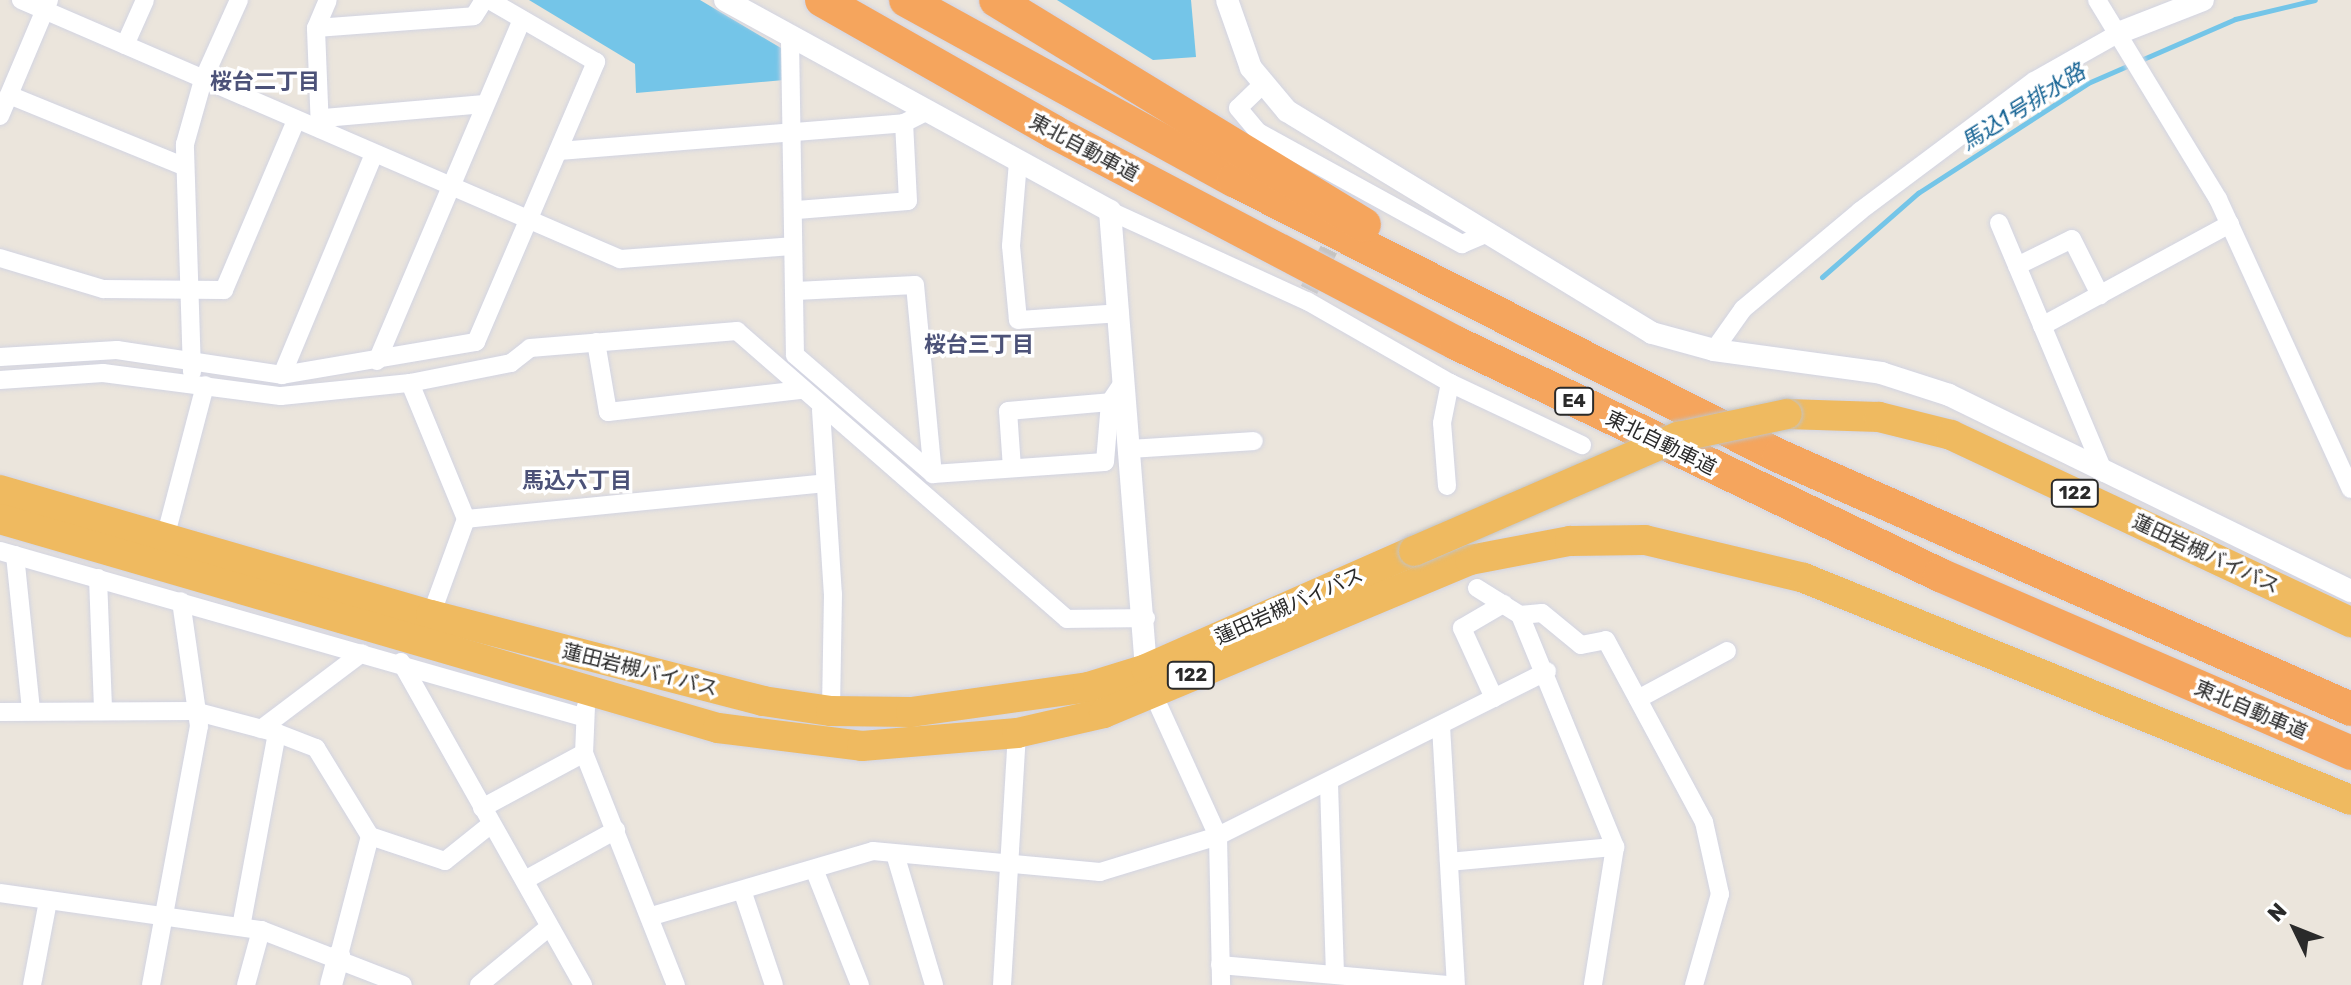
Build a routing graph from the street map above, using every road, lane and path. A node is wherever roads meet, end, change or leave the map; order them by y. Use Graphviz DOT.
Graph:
graph roads {
  1 [pos="21,0"];
  2 [pos="145,0"];
  3 [pos="239,0"];
  4 [pos="328,0"];
  5 [pos="486,0"];
  6 [pos="725,0"];
  7 [pos="822,0"];
  8 [pos="906,0"];
  9 [pos="996,0"];
  10 [pos="1227,0"];
  11 [pos="2097,0"];
  12 [pos="2203,0"];
  13 [pos="47,5"];
  14 [pos="522,20"];
  15 [pos="316,28"];
  16 [pos="2121,32"];
  17 [pos="790,39"];
  18 [pos="125,45"];
  19 [pos="203,80"];
  20 [pos="1262,85"];
  21 [pos="9,95"];
  22 [pos="484,104"];
  23 [pos="926,112"];
  24 [pos="0,116"];
  25 [pos="296,120"];
  26 [pos="904,123"];
  27 [pos="322,124"];
  28 [pos="792,134"];
  29 [pos="559,151"];
  30 [pos="374,154"];
  31 [pos="1018,162"];
  32 [pos="185,167"];
  33 [pos="450,187"];
  34 [pos="797,210"];
  35 [pos="1110,211"];
  36 [pos="528,221"];
  37 [pos="1999,223"];
  38 [pos="2230,224"];
  39 [pos="1483,235"];
  40 [pos="793,246"];
  41 [pos="0,258"];
  42 [pos="2017,266"];
  43 [pos="796,291"];
  44 [pos="194,292"];
  45 [pos="2100,295"];
  46 [pos="1466,300"];
  47 [pos="1120,313"];
  48 [pos="2042,326"];
  49 [pos="596,342"];
  50 [pos="1714,350"];
  51 [pos="0,357"];
  52 [pos="192,360"];
  53 [pos="377,361"];
  54 [pos="282,375"];
  55 [pos="0,380"];
  56 [pos="1125,380"];
  57 [pos="825,381"];
  58 [pos="410,383"];
  59 [pos="1450,383"];
  60 [pos="198,384"];
  61 [pos="811,400"];
  62 [pos="1110,402"];
  63 [pos="1254,441"];
  64 [pos="1582,445"];
  65 [pos="1131,449"];
  66 [pos="1012,468"];
  67 [pos="2104,473"];
  68 [pos="933,474"];
  69 [pos="824,483"];
  70 [pos="1447,486"];
  71 [pos="2351,489"];
  72 [pos="0,490"];
  73 [pos="0,519"];
  74 [pos="466,519"];
  75 [pos="165,538"];
  76 [pos="7,553"];
  77 [pos="98,578"];
  78 [pos="1477,588"];
  79 [pos="2351,591"];
  80 [pos="181,601"];
  81 [pos="1503,604"];
  82 [pos="431,615"];
  83 [pos="1520,615"];
  84 [pos="1146,618"];
  85 [pos="2351,622"];
  86 [pos="1727,651"];
  87 [pos="362,653"];
  88 [pos="601,660"];
  89 [pos="401,662"];
  90 [pos="1547,671"];
  91 [pos="1148,682"];
  92 [pos="1494,698"];
  93 [pos="1638,699"];
  94 [pos="586,705"];
  95 [pos="2351,709"];
  96 [pos="31,710"];
  97 [pos="103,710"];
  98 [pos="194,711"];
  99 [pos="831,711"];
  100 [pos="0,712"];
  101 [pos="1441,726"];
  102 [pos="269,731"];
  103 [pos="1017,733"];
  104 [pos="584,753"];
  105 [pos="2351,753"];
  106 [pos="1329,784"];
  107 [pos="2351,800"];
  108 [pos="486,816"];
  109 [pos="616,830"];
  110 [pos="370,836"];
  111 [pos="1218,836"];
  112 [pos="1615,847"];
  113 [pos="895,854"];
  114 [pos="1449,862"];
  115 [pos="1008,864"];
  116 [pos="814,869"];
  117 [pos="525,880"];
  118 [pos="742,890"];
  119 [pos="0,893"];
  120 [pos="48,901"];
  121 [pos="160,915"];
  122 [pos="652,916"];
  123 [pos="241,927"];
  124 [pos="549,927"];
  125 [pos="261,930"];
  126 [pos="339,955"];
  127 [pos="1220,965"];
  128 [pos="1335,973"];
  129 [pos="32,985"];
  130 [pos="151,985"];
  131 [pos="246,985"];
  132 [pos="331,985"];
  133 [pos="403,985"];
  134 [pos="479,985"];
  135 [pos="583,985"];
  136 [pos="676,985"];
  137 [pos="774,985"];
  138 [pos="860,985"];
  139 [pos="934,985"];
  140 [pos="1002,985"];
  141 [pos="1221,985"];
  142 [pos="1447,985"];
  143 [pos="1456,985"];
  144 [pos="1593,985"];
  145 [pos="1694,985"];
  1 -- 13 [label="street"];
  2 -- 18 [label="street"];
  3 -- 19 [label="street"];
  4 -- 15 [label="street"];
  5 -- 14 [label="street"];
  5 -- 15 [label="street"];
  6 -- 17 [label="street"];
  7 -- 105 [label="highway, 東北自動車道 / E4"];
  8 -- 46 [label="highway, 東北自動車道 / E4"];
  9 -- 46 [label="highway"];
  10 -- 20 [label="street"];
  11 -- 16 [label="street"];
  12 -- 16 [label="street"];
  13 -- 18 [label="street"];
  13 -- 21 [label="street"];
  14 -- 22 [label="street"];
  14 -- 29 [label="street"];
  15 -- 27 [label="street"];
  16 -- 38 [label="street"];
  16 -- 50 [label="street"];
  17 -- 23 [label="street"];
  17 -- 28 [label="street"];
  18 -- 19 [label="street"];
  19 -- 25 [label="street"];
  19 -- 32 [label="street"];
  20 -- 39 [label="street"];
  20 -- 39 [label="street"];
  21 -- 24 [label="street"];
  21 -- 32 [label="street"];
  22 -- 27 [label="street"];
  22 -- 33 [label="street"];
  23 -- 26 [label="street"];
  23 -- 31 [label="street"];
  25 -- 27 [label="street"];
  25 -- 44 [label="street"];
  26 -- 28 [label="street"];
  26 -- 34 [label="street"];
  27 -- 30 [label="street"];
  28 -- 29 [label="street"];
  28 -- 34 [label="street"];
  29 -- 36 [label="street"];
  30 -- 33 [label="street"];
  30 -- 54 [label="street"];
  31 -- 35 [label="street"];
  31 -- 47 [label="street"];
  32 -- 44 [label="street"];
  33 -- 36 [label="street"];
  33 -- 53 [label="street"];
  34 -- 40 [label="street"];
  35 -- 47 [label="street"];
  35 -- 59 [label="street"];
  36 -- 40 [label="street"];
  36 -- 53 [label="street"];
  37 -- 42 [label="street"];
  38 -- 45 [label="street"];
  38 -- 71 [label="street"];
  39 -- 50 [label="street"];
  40 -- 43 [label="street"];
  41 -- 44 [label="street"];
  42 -- 45 [label="street"];
  42 -- 48 [label="street"];
  43 -- 57 [label="street"];
  43 -- 68 [label="street"];
  44 -- 52 [label="street"];
  45 -- 48 [label="street"];
  46 -- 95 [label="highway, 東北自動車道 / E4"];
  47 -- 56 [label="street"];
  48 -- 67 [label="street"];
  49 -- 58 [label="street"];
  49 -- 61 [label="street"];
  49 -- 61 [label="street"];
  50 -- 67 [label="street"];
  51 -- 52 [label="street"];
  52 -- 54 [label="street"];
  52 -- 60 [label="street"];
  53 -- 54 [label="street"];
  55 -- 60 [label="street"];
  56 -- 62 [label="street"];
  56 -- 65 [label="street"];
  57 -- 61 [label="street"];
  57 -- 68 [label="street"];
  58 -- 60 [label="street"];
  58 -- 74 [label="street"];
  59 -- 64 [label="street"];
  59 -- 70 [label="street"];
  60 -- 75 [label="street"];
  61 -- 69 [label="street"];
  61 -- 84 [label="street"];
  62 -- 66 [label="street"];
  62 -- 66 [label="street"];
  63 -- 65 [label="street"];
  65 -- 84 [label="street"];
  66 -- 68 [label="street"];
  67 -- 79 [label="street"];
  69 -- 74 [label="street"];
  69 -- 99 [label="street"];
  72 -- 75 [label="highway, 蓮田岩槻バイパス / 122"];
  73 -- 94 [label="highway, 蓮田岩槻バイパス / 122"];
  74 -- 82 [label="street"];
  75 -- 82 [label="highway, 蓮田岩槻バイパス / 122"];
  76 -- 77 [label="street"];
  76 -- 96 [label="street"];
  77 -- 80 [label="street"];
  77 -- 97 [label="street"];
  78 -- 81 [label="street"];
  80 -- 87 [label="street"];
  80 -- 98 [label="street"];
  81 -- 83 [label="street"];
  81 -- 92 [label="street"];
  82 -- 88 [label="highway, 蓮田岩槻バイパス / 122"];
  83 -- 90 [label="street"];
  83 -- 93 [label="street"];
  84 -- 91 [label="street"];
  85 -- 91 [label="highway, 蓮田岩槻バイパス / 122, bridge"];
  86 -- 93 [label="street"];
  87 -- 89 [label="street"];
  87 -- 102 [label="street"];
  88 -- 94 [label="street"];
  88 -- 99 [label="highway, 蓮田岩槻バイパス / 122"];
  89 -- 94 [label="street"];
  89 -- 108 [label="street"];
  90 -- 92 [label="street"];
  90 -- 112 [label="street"];
  91 -- 99 [label="highway, 蓮田岩槻バイパス / 122"];
  91 -- 103 [label="highway, 蓮田岩槻バイパス / 122"];
  91 -- 107 [label="highway, 蓮田岩槻バイパス / 122"];
  91 -- 111 [label="street"];
  92 -- 101 [label="street"];
  93 -- 145 [label="street"];
  94 -- 103 [label="highway, 蓮田岩槻バイパス / 122"];
  94 -- 104 [label="street"];
  96 -- 97 [label="street"];
  96 -- 100 [label="street"];
  97 -- 98 [label="street"];
  98 -- 102 [label="street"];
  98 -- 121 [label="street"];
  101 -- 106 [label="street"];
  101 -- 114 [label="street"];
  102 -- 110 [label="street"];
  102 -- 123 [label="street"];
  103 -- 115 [label="street"];
  104 -- 108 [label="street"];
  104 -- 109 [label="street"];
  106 -- 111 [label="street"];
  106 -- 128 [label="street"];
  108 -- 110 [label="street"];
  108 -- 117 [label="street"];
  109 -- 117 [label="street"];
  109 -- 122 [label="street"];
  110 -- 126 [label="street"];
  111 -- 115 [label="street"];
  111 -- 127 [label="street"];
  112 -- 114 [label="street"];
  112 -- 144 [label="street"];
  113 -- 115 [label="street"];
  113 -- 116 [label="street"];
  113 -- 139 [label="street"];
  114 -- 143 [label="street"];
  115 -- 140 [label="street"];
  116 -- 118 [label="street"];
  116 -- 138 [label="street"];
  117 -- 124 [label="street"];
  118 -- 122 [label="street"];
  118 -- 137 [label="street"];
  119 -- 120 [label="street"];
  120 -- 121 [label="street"];
  120 -- 129 [label="street"];
  121 -- 123 [label="street"];
  121 -- 130 [label="street"];
  122 -- 136 [label="street"];
  123 -- 125 [label="street"];
  124 -- 134 [label="street"];
  124 -- 135 [label="street"];
  125 -- 126 [label="street"];
  125 -- 131 [label="street"];
  126 -- 132 [label="street"];
  126 -- 133 [label="street"];
  127 -- 128 [label="street"];
  127 -- 141 [label="street"];
  128 -- 142 [label="street"];
}
